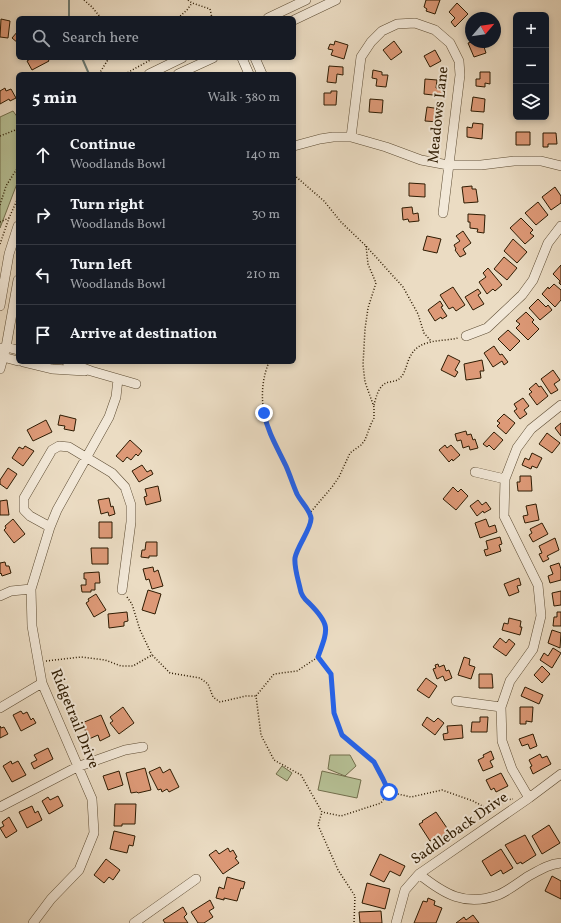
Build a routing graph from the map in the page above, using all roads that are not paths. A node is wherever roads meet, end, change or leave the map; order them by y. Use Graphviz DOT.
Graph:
graph roads {
  1 [pos="306,0"];
  2 [pos="336,0"];
  3 [pos="272,16"];
  4 [pos="296,19"];
  5 [pos="178,60"];
  6 [pos="209,60"];
  7 [pos="243,60"];
  8 [pos="256,60"];
  9 [pos="153,72"];
  10 [pos="182,72"];
  11 [pos="248,72"];
  12 [pos="261,72"];
  13 [pos="351,137"];
  14 [pos="296,145"];
  15 [pos="448,165"];
  16 [pos="561,166"];
  17 [pos="443,213"];
  18 [pos="561,226"];
  19 [pos="16,232"];
  20 [pos="16,289"];
  21 [pos="0,306"];
  22 [pos="466,336"];
  23 [pos="3,348"];
  24 [pos="16,350"];
  25 [pos="2,356"];
  26 [pos="16,360"];
  27 [pos="31,364"];
  28 [pos="73,364"];
  29 [pos="0,369"];
  30 [pos="91,371"];
  31 [pos="118,379"];
  32 [pos="136,384"];
  33 [pos="561,405"];
  34 [pos="86,456"];
  35 [pos="475,472"];
  36 [pos="505,479"];
  37 [pos="50,527"];
  38 [pos="31,589"];
  39 [pos="122,590"];
  40 [pos="0,596"];
  41 [pos="42,683"];
  42 [pos="456,701"];
  43 [pos="501,707"];
  44 [pos="0,708"];
  45 [pos="143,747"];
  46 [pos="77,767"];
  47 [pos="561,774"];
  48 [pos="529,798"];
  49 [pos="0,807"];
  50 [pos="561,863"];
  51 [pos="419,874"];
  52 [pos="196,880"];
  53 [pos="33,923"];
  54 [pos="134,923"];
  55 [pos="396,923"];
  1 -- 3 [label="street"];
  2 -- 4 [label="street"];
  5 -- 9 [label="street"];
  6 -- 10 [label="street"];
  7 -- 11 [label="street"];
  8 -- 12 [label="street"];
  13 -- 14 [label="street"];
  13 -- 15 [label="street"];
  13 -- 15 [label="street, Meadows Lane"];
  15 -- 16 [label="street"];
  15 -- 17 [label="street, Meadows Lane"];
  18 -- 22 [label="street"];
  19 -- 21 [label="street"];
  20 -- 23 [label="street"];
  23 -- 24 [label="street"];
  23 -- 25 [label="street"];
  25 -- 26 [label="street"];
  25 -- 29 [label="street"];
  27 -- 30 [label="street"];
  28 -- 30 [label="street"];
  30 -- 31 [label="street"];
  31 -- 32 [label="street"];
  31 -- 34 [label="street, Ridgetrail Drive"];
  33 -- 36 [label="street"];
  34 -- 37 [label="street, Ridgetrail Drive"];
  34 -- 37 [label="street"];
  34 -- 39 [label="street"];
  35 -- 36 [label="street"];
  36 -- 43 [label="street"];
  37 -- 38 [label="street, Ridgetrail Drive"];
  38 -- 40 [label="street"];
  38 -- 41 [label="street, Ridgetrail Drive"];
  41 -- 44 [label="street"];
  41 -- 46 [label="street, Ridgetrail Drive"];
  42 -- 43 [label="street"];
  43 -- 48 [label="street"];
  45 -- 46 [label="street"];
  46 -- 49 [label="street"];
  46 -- 53 [label="street, Ridgetrail Drive"];
  47 -- 48 [label="street, Saddleback Drive"];
  48 -- 51 [label="street, Saddleback Drive"];
  50 -- 51 [label="street"];
  51 -- 55 [label="street, Saddleback Drive"];
  52 -- 54 [label="street"];
}
